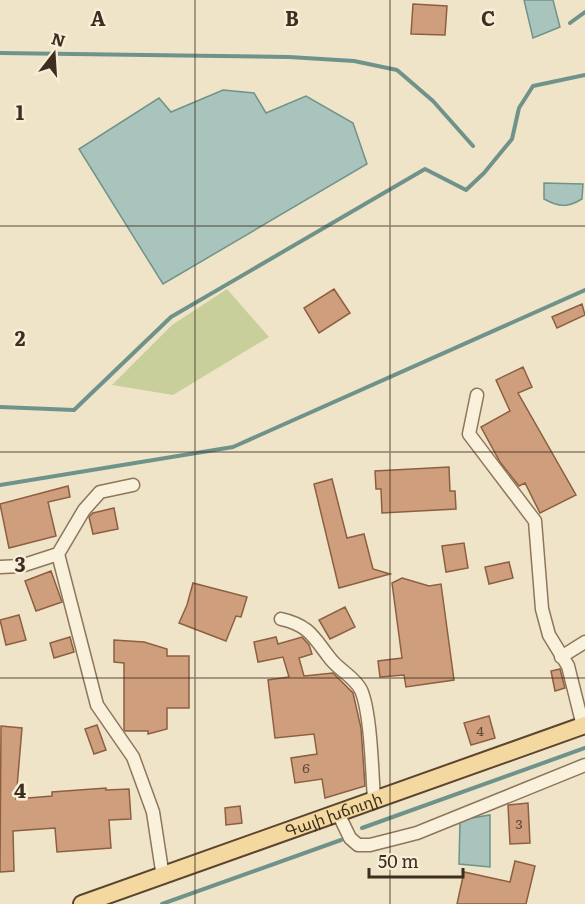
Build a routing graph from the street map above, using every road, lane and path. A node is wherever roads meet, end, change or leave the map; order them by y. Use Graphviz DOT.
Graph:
graph roads {
  1 [pos="477,395"];
  2 [pos="133,485"];
  3 [pos="58,554"];
  4 [pos="0,567"];
  5 [pos="281,620"];
  6 [pos="585,642"];
  7 [pos="561,657"];
  8 [pos="584,726"];
  9 [pos="585,765"];
  10 [pos="374,800"];
  11 [pos="338,813"];
  12 [pos="163,877"];
  13 [pos="82,904"];
  1 -- 7 [label="street"];
  2 -- 3 [label="street"];
  3 -- 4 [label="street"];
  3 -- 12 [label="street"];
  5 -- 10 [label="street"];
  6 -- 7 [label="street"];
  7 -- 8 [label="street"];
  8 -- 10 [label="main road, Գայի խճուղի"];
  9 -- 11 [label="street"];
  10 -- 11 [label="main road, Գայի խճուղի"];
  11 -- 12 [label="main road, Գայի խճուղի"];
  12 -- 13 [label="main road, Գայի խճուղի"];
}
